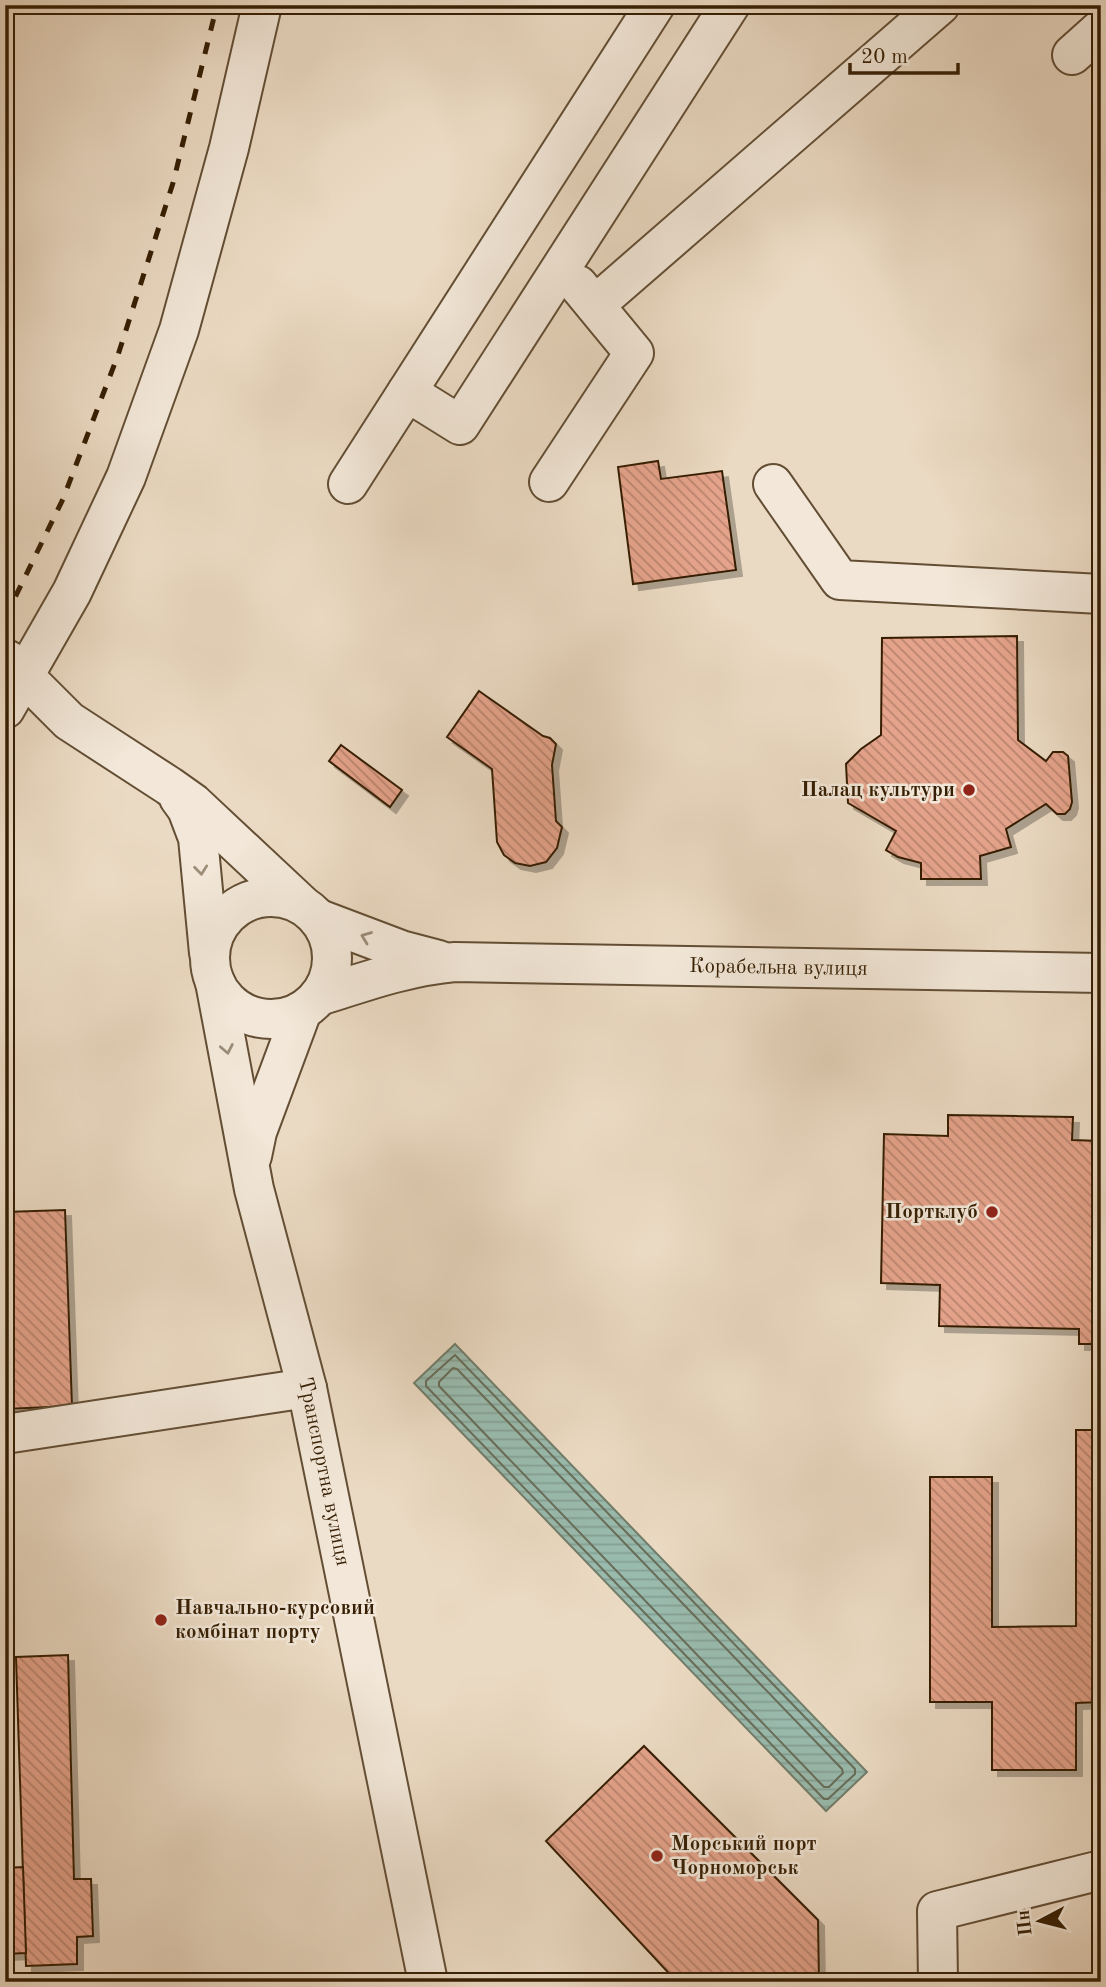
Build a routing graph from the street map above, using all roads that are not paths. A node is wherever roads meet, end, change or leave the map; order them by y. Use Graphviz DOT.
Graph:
graph roads {
  1 [pos="262,5"];
  2 [pos="655,5"];
  3 [pos="730,5"];
  4 [pos="940,5"];
  5 [pos="1101,29"];
  6 [pos="1073,55"];
  7 [pos="563,266"];
  8 [pos="595,305"];
  9 [pos="407,391"];
  10 [pos="549,482"];
  11 [pos="348,484"];
  12 [pos="773,484"];
  13 [pos="1101,594"];
  14 [pos="11,680"];
  15 [pos="169,786"];
  16 [pos="310,912"];
  17 [pos="455,962"];
  18 [pos="212,971"];
  19 [pos="1101,973"];
  20 [pos="311,1004"];
  21 [pos="251,1172"];
  22 [pos="307,1388"];
  23 [pos="5,1434"];
  24 [pos="1101,1870"];
  25 [pos="428,1982"];
  26 [pos="938,1982"];
  1 -- 14 [label="street"];
  2 -- 9 [label="street"];
  3 -- 7 [label="street"];
  4 -- 8 [label="street"];
  5 -- 6 [label="street"];
  7 -- 8 [label="street"];
  7 -- 9 [label="street"];
  8 -- 10 [label="street"];
  9 -- 11 [label="street"];
  12 -- 13 [label="street"];
  14 -- 15 [label="street"];
  15 -- 16 [label="street"];
  15 -- 18 [label="street, Транспортна вулиця, one-way"];
  17 -- 16 [label="street, one-way"];
  16 -- 18 [label="street"];
  16 -- 20 [label="street"];
  17 -- 19 [label="street, Корабельна вулиця"];
  17 -- 20 [label="street"];
  18 -- 20 [label="street"];
  18 -- 21 [label="street, Транспортна вулиця, one-way"];
  20 -- 21 [label="street, Транспортна вулиця"];
  21 -- 22 [label="street, Транспортна вулиця"];
  22 -- 23 [label="street"];
  22 -- 25 [label="street, Транспортна вулиця"];
  24 -- 26 [label="street"];
}
